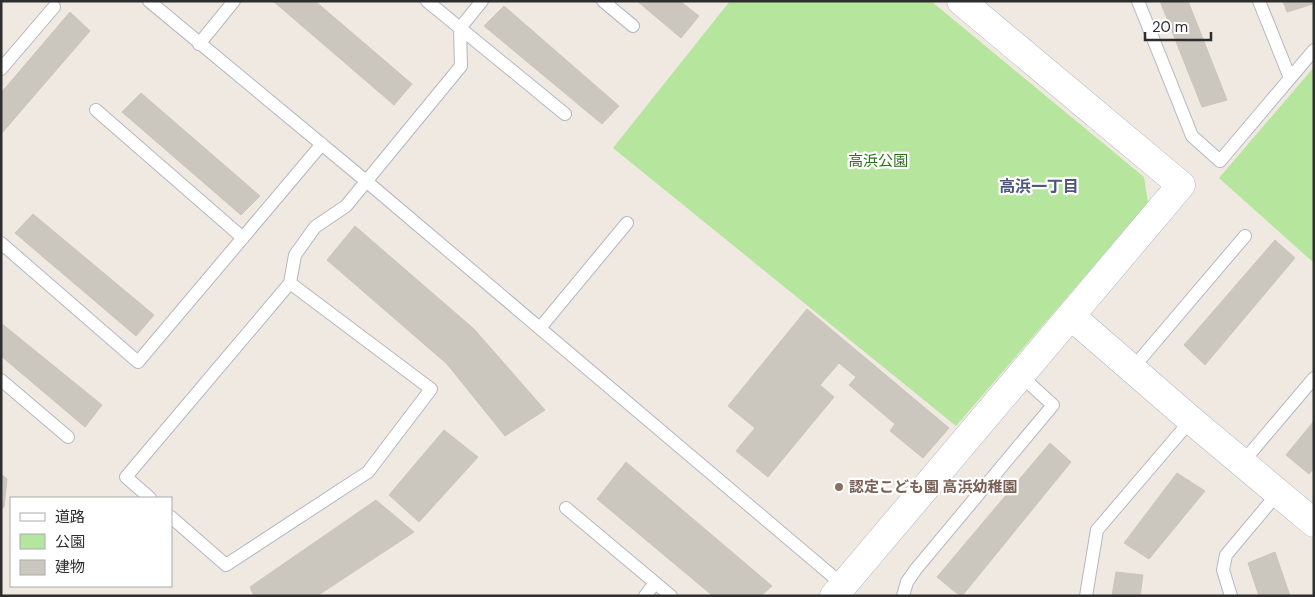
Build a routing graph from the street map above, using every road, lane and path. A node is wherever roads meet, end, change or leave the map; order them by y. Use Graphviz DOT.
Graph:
graph roads {
  1 [pos="149,1"];
  2 [pos="234,1"];
  3 [pos="427,1"];
  4 [pos="482,1"];
  5 [pos="603,1"];
  6 [pos="961,1"];
  7 [pos="1138,1"];
  8 [pos="1259,1"];
  9 [pos="54,7"];
  10 [pos="633,26"];
  11 [pos="460,28"];
  12 [pos="200,44"];
  13 [pos="1314,50"];
  14 [pos="1,69"];
  15 [pos="1290,78"];
  16 [pos="96,110"];
  17 [pos="565,114"];
  18 [pos="322,144"];
  19 [pos="366,181"];
  20 [pos="627,223"];
  21 [pos="1246,236"];
  22 [pos="243,238"];
  23 [pos="1,244"];
  24 [pos="290,283"];
  25 [pos="1071,316"];
  26 [pos="540,328"];
  27 [pos="1132,369"];
  28 [pos="1021,376"];
  29 [pos="1314,378"];
  30 [pos="1,380"];
  31 [pos="1191,420"];
  32 [pos="68,437"];
  33 [pos="1242,463"];
  34 [pos="1278,493"];
  35 [pos="149,497"];
  36 [pos="566,508"];
  37 [pos="172,518"];
  38 [pos="1314,523"];
  39 [pos="655,582"];
  40 [pos="838,590"];
  41 [pos="644,596"];
  42 [pos="671,596"];
  43 [pos="903,596"];
  44 [pos="1086,596"];
  45 [pos="1231,596"];
  1 -- 12 [label="lane"];
  2 -- 12 [label="lane"];
  3 -- 11 [label="lane"];
  4 -- 11 [label="lane"];
  5 -- 10 [label="lane"];
  6 -- 25 [label="street"];
  7 -- 15 [label="lane"];
  8 -- 15 [label="lane"];
  9 -- 14 [label="lane"];
  11 -- 17 [label="lane"];
  11 -- 19 [label="lane"];
  12 -- 18 [label="lane"];
  13 -- 15 [label="lane"];
  16 -- 22 [label="lane"];
  18 -- 19 [label="lane"];
  18 -- 22 [label="lane"];
  19 -- 24 [label="lane"];
  19 -- 26 [label="lane"];
  20 -- 26 [label="lane"];
  21 -- 27 [label="lane"];
  22 -- 23 [label="lane"];
  24 -- 35 [label="lane"];
  24 -- 37 [label="lane"];
  25 -- 27 [label="street"];
  25 -- 28 [label="street"];
  26 -- 40 [label="lane"];
  27 -- 31 [label="street"];
  28 -- 40 [label="street"];
  28 -- 43 [label="lane"];
  29 -- 33 [label="lane"];
  30 -- 32 [label="lane"];
  31 -- 33 [label="street"];
  31 -- 44 [label="lane"];
  33 -- 34 [label="street"];
  34 -- 38 [label="street"];
  34 -- 45 [label="lane"];
  36 -- 39 [label="lane"];
  39 -- 41 [label="lane"];
  39 -- 42 [label="lane"];
}
